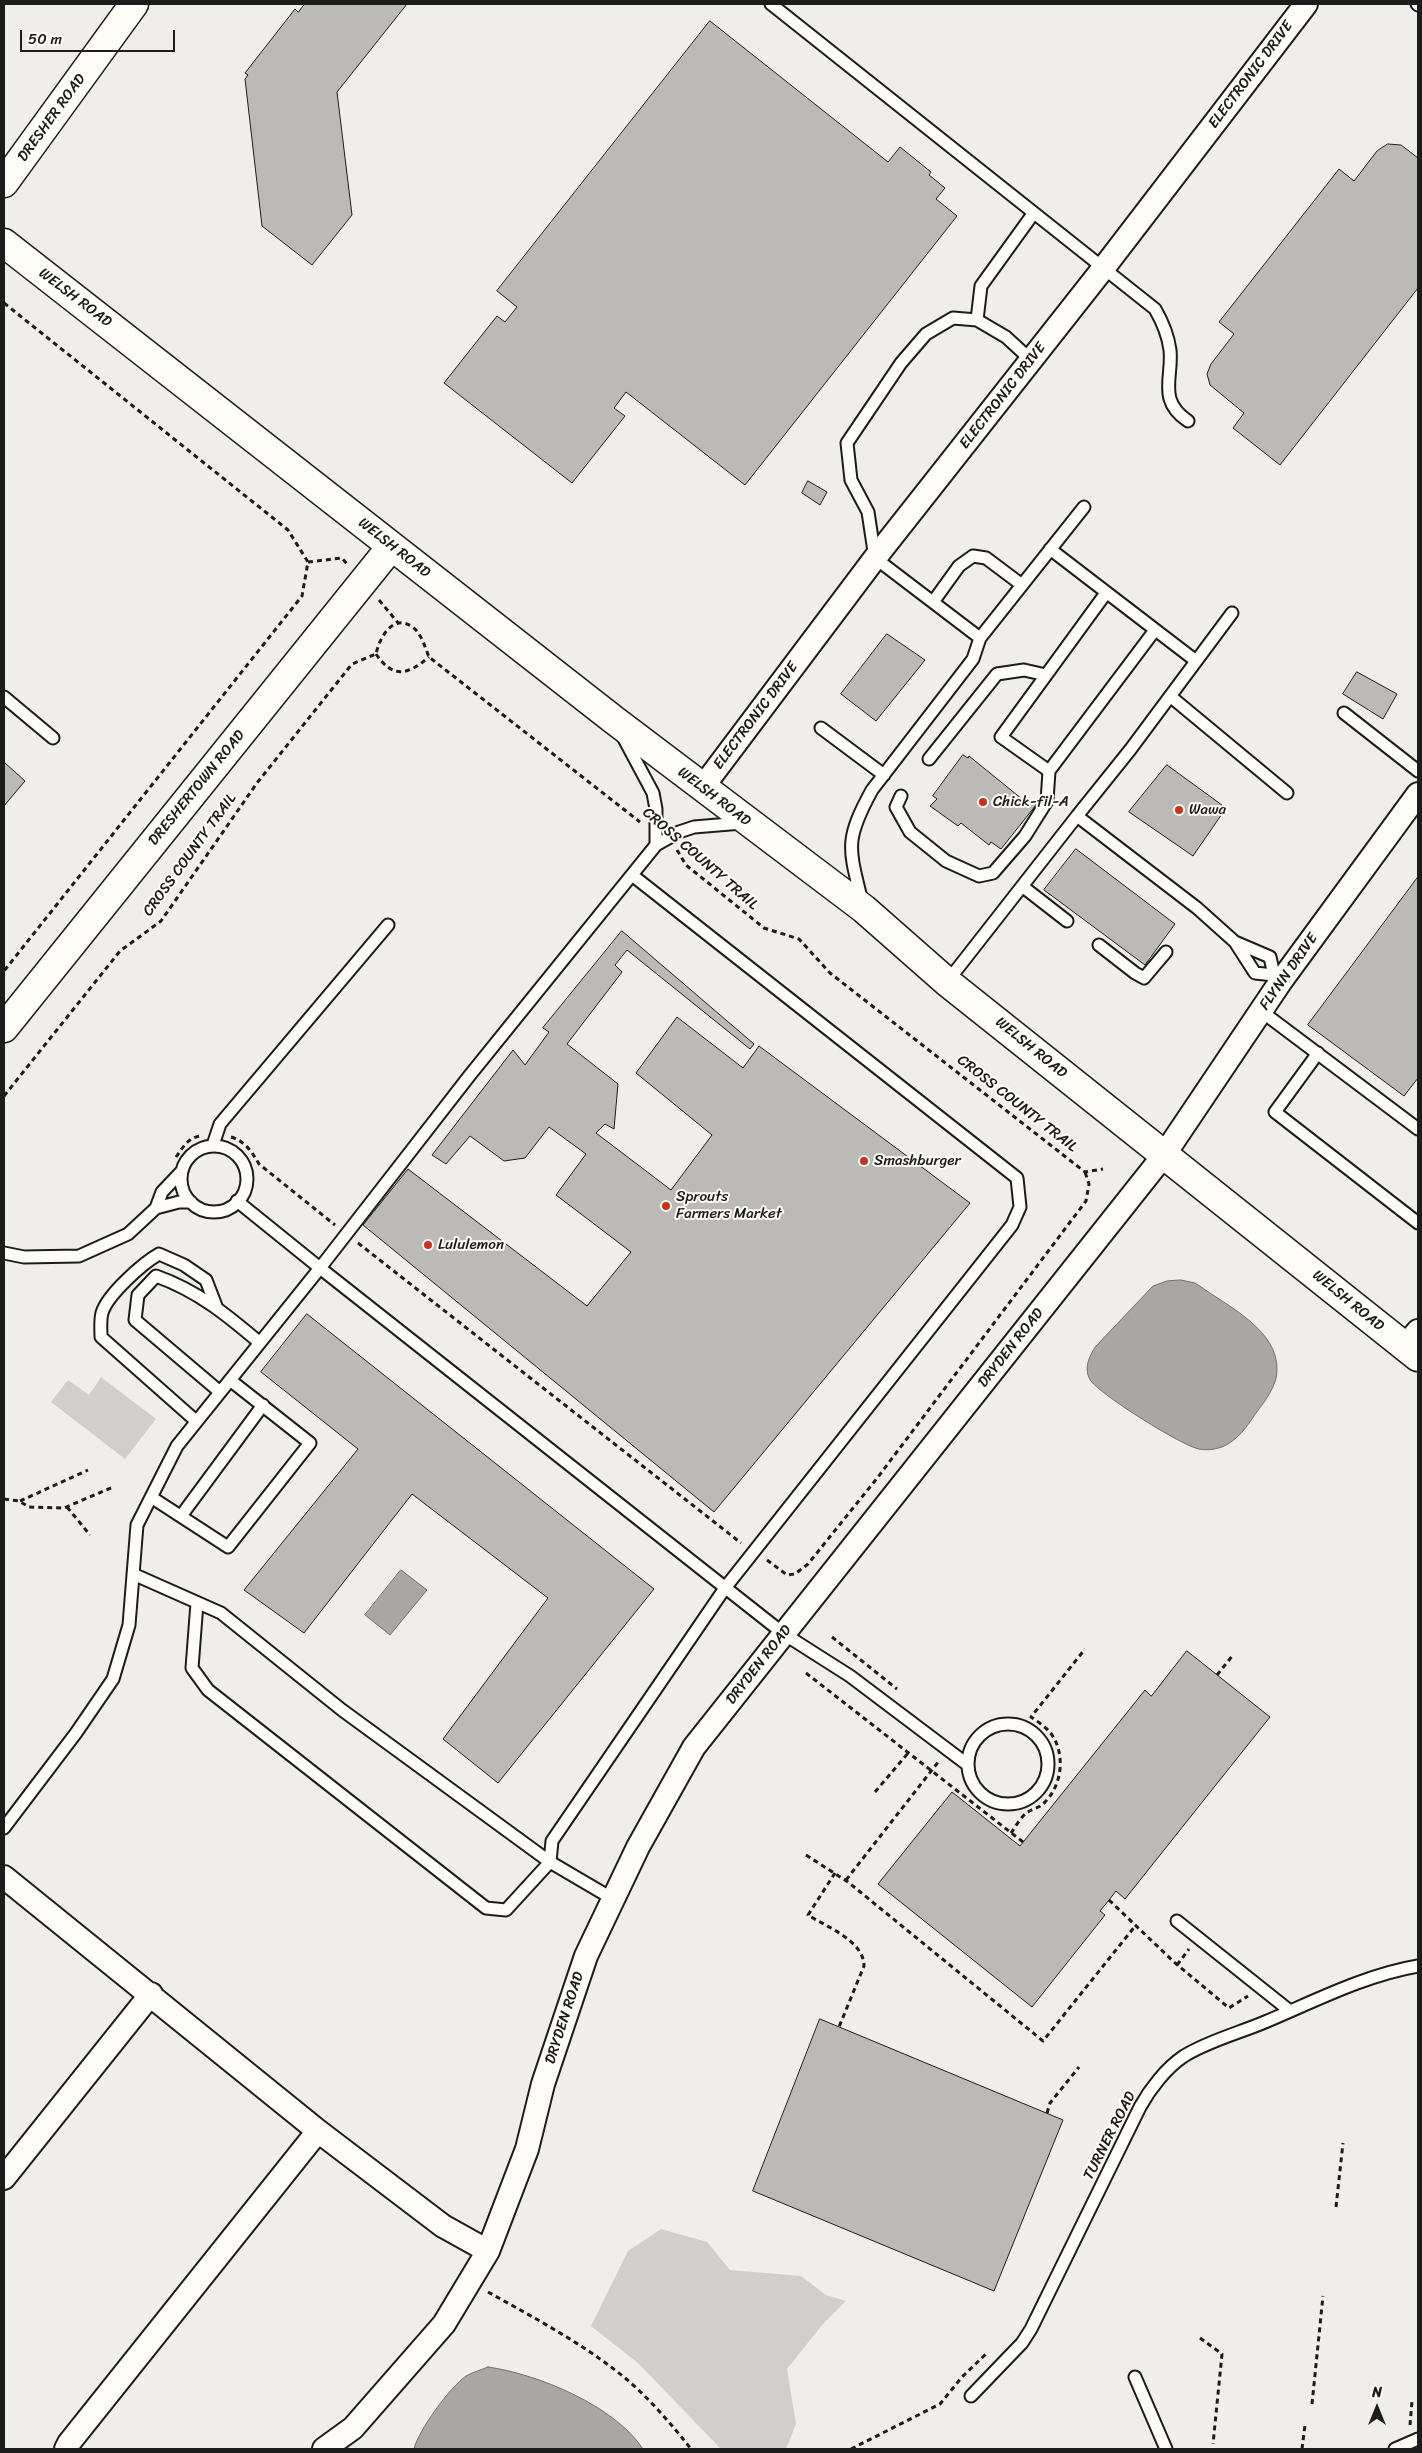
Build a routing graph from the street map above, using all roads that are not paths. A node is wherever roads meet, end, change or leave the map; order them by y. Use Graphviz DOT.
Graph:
graph roads {
  1 [pos="134,4"];
  2 [pos="771,4"];
  3 [pos="1306,4"];
  4 [pos="4,183"];
  5 [pos="1032,214"];
  6 [pos="4,243"];
  7 [pos="1102,270"];
  8 [pos="977,320"];
  9 [pos="1031,360"];
  10 [pos="1188,421"];
  11 [pos="1084,507"];
  12 [pos="391,547"];
  13 [pos="1050,549"];
  14 [pos="875,558"];
  15 [pos="1022,585"];
  16 [pos="1106,593"];
  17 [pos="933,602"];
  18 [pos="1232,613"];
  19 [pos="1155,630"];
  20 [pos="980,638"];
  21 [pos="1196,661"];
  22 [pos="1046,675"];
  23 [pos="1170,696"];
  24 [pos="4,697"];
  25 [pos="1344,713"];
  26 [pos="614,720"];
  27 [pos="821,728"];
  28 [pos="53,738"];
  29 [pos="929,759"];
  30 [pos="1049,771"];
  31 [pos="1418,771"];
  32 [pos="884,775"];
  33 [pos="702,788"];
  34 [pos="1287,793"];
  35 [pos="1418,794"];
  36 [pos="901,796"];
  37 [pos="1077,816"];
  38 [pos="748,822"];
  39 [pos="659,840"];
  40 [pos="632,875"];
  41 [pos="1022,886"];
  42 [pos="864,909"];
  43 [pos="1067,921"];
  44 [pos="388,925"];
  45 [pos="1235,942"];
  46 [pos="1098,945"];
  47 [pos="1166,952"];
  48 [pos="1279,977"];
  49 [pos="947,982"];
  50 [pos="1261,1012"];
  51 [pos="4,1028"];
  52 [pos="1318,1053"];
  53 [pos="1418,1129"];
  54 [pos="213,1145"];
  55 [pos="1164,1155"];
  56 [pos="181,1172"];
  57 [pos="238,1201"];
  58 [pos="191,1202"];
  59 [pos="156,1208"];
  60 [pos="1418,1223"];
  61 [pos="4,1254"];
  62 [pos="320,1268"];
  63 [pos="216,1306"];
  64 [pos="260,1343"];
  65 [pos="1414,1345"];
  66 [pos="230,1380"];
  67 [pos="220,1392"];
  68 [pos="263,1406"];
  69 [pos="196,1421"];
  70 [pos="151,1497"];
  71 [pos="181,1516"];
  72 [pos="133,1574"];
  73 [pos="725,1588"];
  74 [pos="197,1603"];
  75 [pos="784,1634"];
  76 [pos="968,1765"];
  77 [pos="4,1828"];
  78 [pos="550,1862"];
  79 [pos="4,1877"];
  80 [pos="613,1899"];
  81 [pos="1177,1921"];
  82 [pos="1418,1966"];
  83 [pos="151,1994"];
  84 [pos="1290,2012"];
  85 [pos="318,2131"];
  86 [pos="4,2178"];
  87 [pos="488,2252"];
  88 [pos="1135,2377"];
  89 [pos="970,2396"];
  90 [pos="1413,2442"];
  91 [pos="66,2449"];
  92 [pos="324,2449"];
  93 [pos="1166,2449"];
  94 [pos="1395,2449"];
  1 -- 4 [label="main road, DRESHER ROAD"];
  2 -- 5 [label="lane"];
  3 -- 7 [label="street, ELECTRONIC DRIVE"];
  5 -- 7 [label="lane"];
  5 -- 8 [label="lane"];
  6 -- 12 [label="main road, WELSH ROAD"];
  7 -- 9 [label="street, ELECTRONIC DRIVE"];
  7 -- 10 [label="lane"];
  8 -- 9 [label="lane"];
  8 -- 14 [label="lane"];
  9 -- 14 [label="street, ELECTRONIC DRIVE"];
  11 -- 13 [label="lane"];
  12 -- 26 [label="main road, WELSH ROAD"];
  12 -- 51 [label="main road, DRESHERTOWN ROAD"];
  13 -- 15 [label="lane"];
  13 -- 16 [label="lane"];
  14 -- 17 [label="lane"];
  14 -- 33 [label="street, ELECTRONIC DRIVE"];
  15 -- 17 [label="lane"];
  15 -- 20 [label="lane"];
  16 -- 19 [label="lane"];
  16 -- 22 [label="lane"];
  17 -- 20 [label="lane"];
  18 -- 21 [label="lane"];
  19 -- 21 [label="lane"];
  19 -- 30 [label="lane"];
  20 -- 32 [label="lane"];
  21 -- 23 [label="lane"];
  22 -- 29 [label="lane"];
  22 -- 30 [label="lane"];
  23 -- 34 [label="lane"];
  23 -- 37 [label="lane"];
  24 -- 28 [label="lane"];
  25 -- 31 [label="lane"];
  26 -- 33 [label="main road, WELSH ROAD"];
  26 -- 39 [label="lane"];
  27 -- 32 [label="lane"];
  30 -- 36 [label="lane"];
  32 -- 42 [label="lane"];
  33 -- 38 [label="main road, WELSH ROAD"];
  35 -- 48 [label="street, FLYNN DRIVE"];
  37 -- 41 [label="lane"];
  37 -- 45 [label="lane"];
  38 -- 39 [label="lane"];
  38 -- 42 [label="main road, WELSH ROAD"];
  39 -- 40 [label="lane"];
  40 -- 62 [label="lane"];
  40 -- 73 [label="lane"];
  41 -- 43 [label="lane"];
  41 -- 49 [label="lane"];
  42 -- 49 [label="main road, WELSH ROAD"];
  44 -- 54 [label="lane"];
  45 -- 48 [label="lane"];
  45 -- 48 [label="lane"];
  46 -- 47 [label="lane"];
  48 -- 50 [label="street, FLYNN DRIVE"];
  49 -- 55 [label="main road, WELSH ROAD"];
  50 -- 52 [label="lane"];
  50 -- 55 [label="street, FLYNN DRIVE"];
  52 -- 53 [label="lane"];
  52 -- 60 [label="lane"];
  54 -- 56 [label="lane"];
  54 -- 57 [label="lane"];
  55 -- 65 [label="main road, WELSH ROAD"];
  55 -- 75 [label="street, DRYDEN ROAD"];
  56 -- 58 [label="lane"];
  56 -- 59 [label="lane"];
  57 -- 58 [label="lane"];
  57 -- 62 [label="lane"];
  58 -- 59 [label="lane"];
  59 -- 61 [label="lane"];
  62 -- 64 [label="lane"];
  62 -- 73 [label="lane"];
  63 -- 64 [label="lane"];
  63 -- 67 [label="lane"];
  63 -- 69 [label="lane"];
  64 -- 66 [label="lane"];
  66 -- 67 [label="lane"];
  66 -- 68 [label="lane"];
  67 -- 69 [label="lane"];
  68 -- 71 [label="lane"];
  68 -- 71 [label="lane"];
  69 -- 70 [label="lane"];
  70 -- 71 [label="lane"];
  70 -- 72 [label="lane"];
  72 -- 74 [label="lane"];
  72 -- 77 [label="lane"];
  73 -- 75 [label="lane"];
  73 -- 78 [label="lane"];
  74 -- 78 [label="lane"];
  74 -- 78 [label="lane"];
  75 -- 76 [label="lane"];
  75 -- 80 [label="street, DRYDEN ROAD"];
  76 -- 76 [label="lane"];
  78 -- 80 [label="lane"];
  79 -- 83 [label="street"];
  80 -- 87 [label="street, DRYDEN ROAD"];
  81 -- 84 [label="lane"];
  82 -- 84 [label="lane, TURNER ROAD"];
  83 -- 85 [label="street"];
  83 -- 86 [label="street"];
  84 -- 89 [label="lane, TURNER ROAD"];
  85 -- 87 [label="street"];
  85 -- 91 [label="street"];
  87 -- 92 [label="street, DRYDEN ROAD"];
  88 -- 93 [label="lane"];
  90 -- 94 [label="lane"];
}
